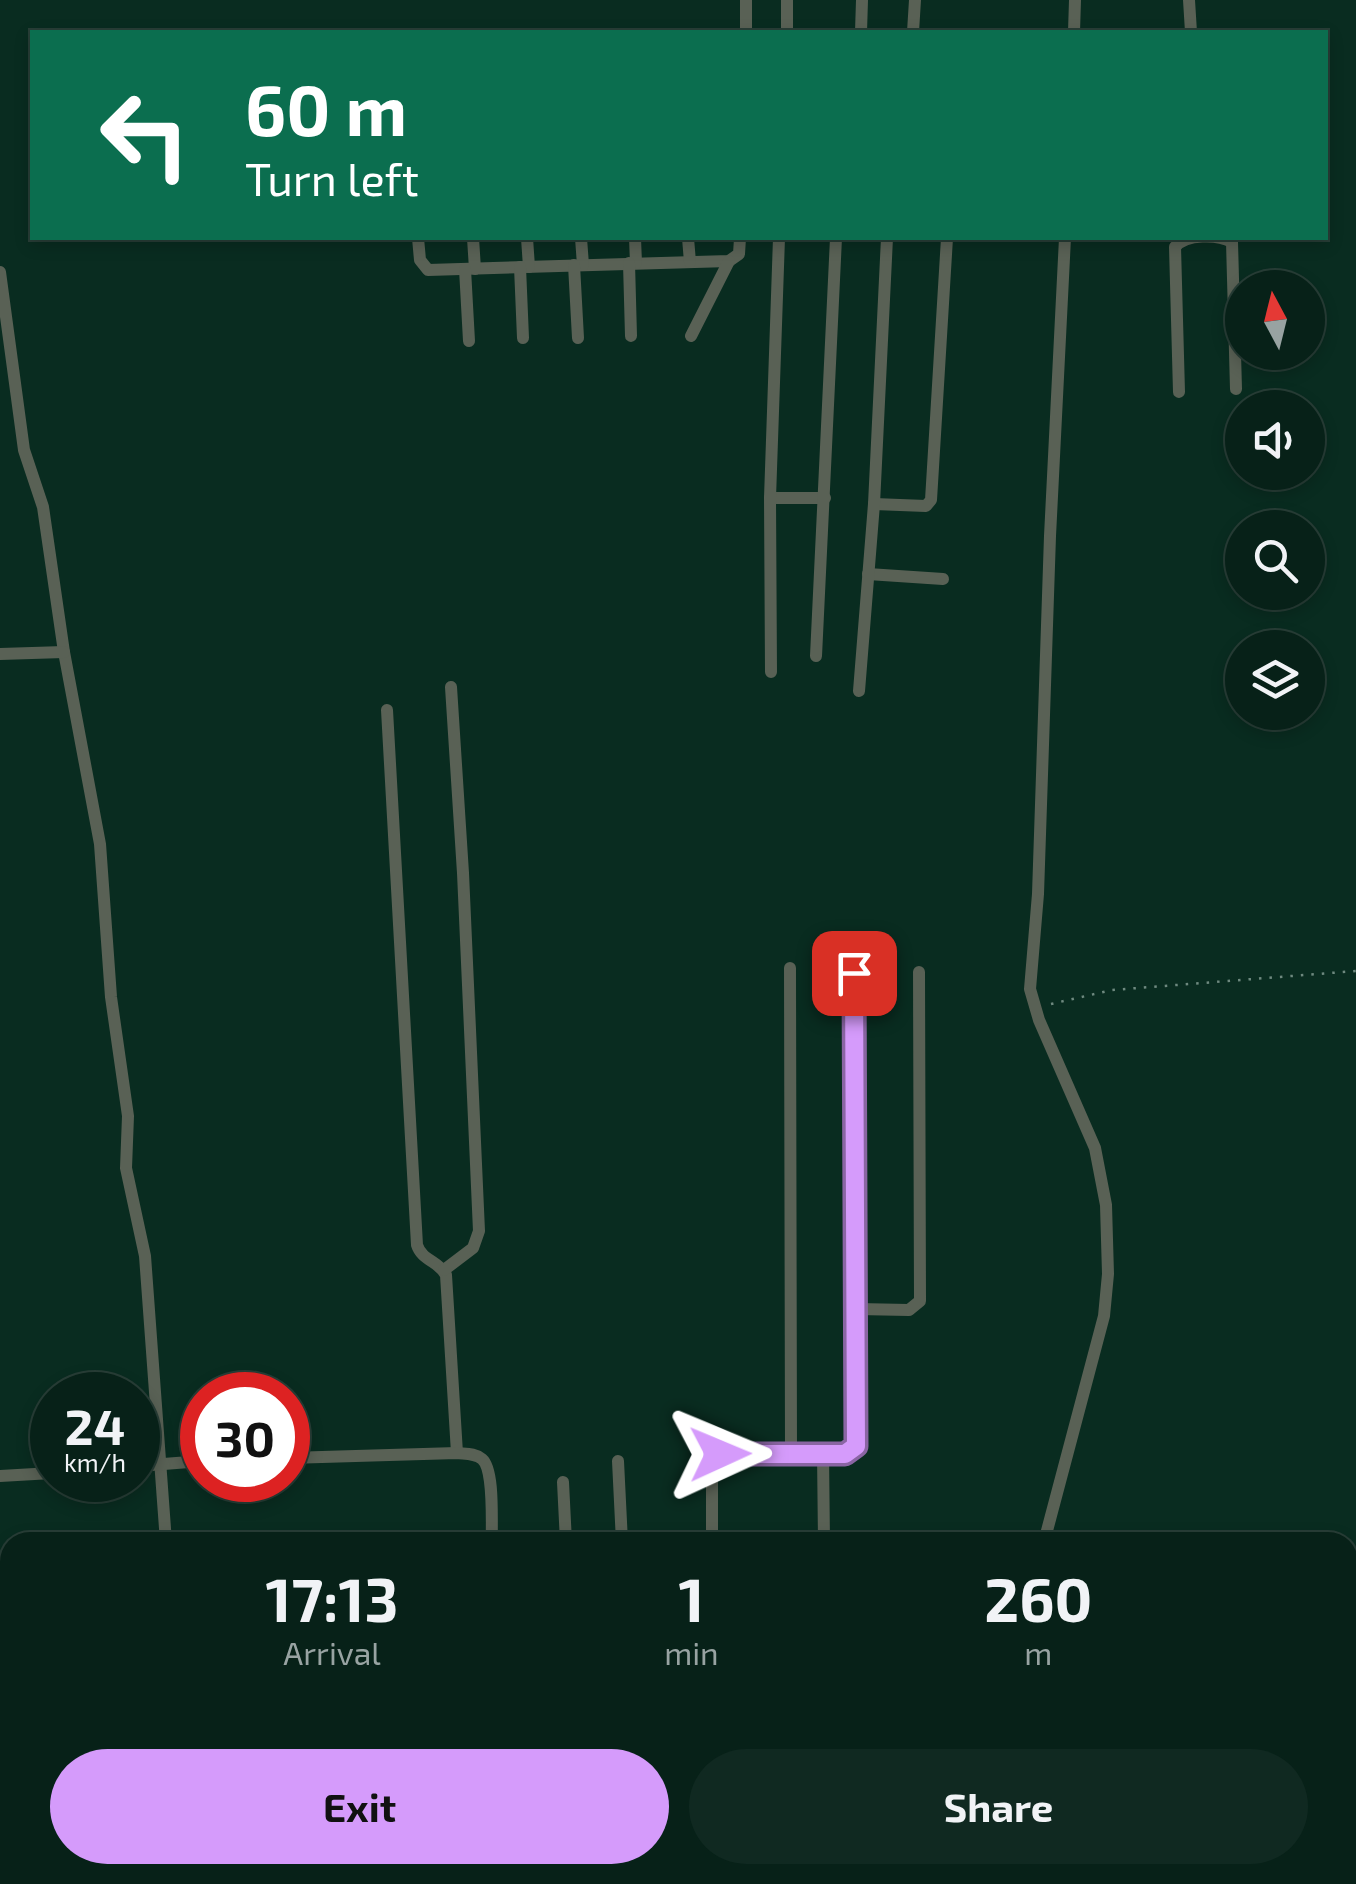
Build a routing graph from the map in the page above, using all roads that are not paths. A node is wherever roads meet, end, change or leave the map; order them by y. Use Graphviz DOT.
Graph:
graph roads {
  1 [pos="746,0"];
  2 [pos="787,0"];
  3 [pos="862,0"];
  4 [pos="915,0"];
  5 [pos="1075,0"];
  6 [pos="1189,0"];
  7 [pos="746,30"];
  8 [pos="787,30"];
  9 [pos="861,30"];
  10 [pos="913,30"];
  11 [pos="1074,30"];
  12 [pos="1192,30"];
  13 [pos="418,240"];
  14 [pos="473,240"];
  15 [pos="527,240"];
  16 [pos="581,240"];
  17 [pos="635,240"];
  18 [pos="688,240"];
  19 [pos="740,240"];
  20 [pos="779,240"];
  21 [pos="836,240"];
  22 [pos="887,240"];
  23 [pos="947,240"];
  24 [pos="1064,240"];
  25 [pos="1184,240"];
  26 [pos="1228,240"];
  27 [pos="729,261"];
  28 [pos="690,262"];
  29 [pos="633,263"];
  30 [pos="578,265"];
  31 [pos="525,267"];
  32 [pos="470,269"];
  33 [pos="0,272"];
  34 [pos="631,336"];
  35 [pos="691,336"];
  36 [pos="522,338"];
  37 [pos="578,338"];
  38 [pos="5,339"];
  39 [pos="468,341"];
  40 [pos="1236,389"];
  41 [pos="1179,392"];
  42 [pos="770,498"];
  43 [pos="825,498"];
  44 [pos="874,504"];
  45 [pos="868,574"];
  46 [pos="943,578"];
  47 [pos="64,652"];
  48 [pos="0,654"];
  49 [pos="816,656"];
  50 [pos="771,672"];
  51 [pos="451,687"];
  52 [pos="859,691"];
  53 [pos="387,710"];
  54 [pos="790,968"];
  55 [pos="919,972"];
  56 [pos="854,973"];
  57 [pos="444,1270"];
  58 [pos="856,1310"];
  59 [pos="152,1372"];
  60 [pos="457,1453"];
  61 [pos="791,1453"];
  62 [pos="823,1453"];
  63 [pos="310,1457"];
  64 [pos="618,1461"];
  65 [pos="30,1474"];
  66 [pos="0,1476"];
  67 [pos="160,1482"];
  68 [pos="562,1482"];
  69 [pos="165,1532"];
  70 [pos="491,1532"];
  71 [pos="565,1532"];
  72 [pos="622,1532"];
  73 [pos="712,1532"];
  74 [pos="824,1532"];
  75 [pos="1047,1532"];
  1 -- 7 [label="street"];
  2 -- 8 [label="street"];
  3 -- 9 [label="street"];
  4 -- 10 [label="street"];
  5 -- 11 [label="street"];
  6 -- 12 [label="street"];
  13 -- 32 [label="street"];
  14 -- 32 [label="street"];
  15 -- 31 [label="street"];
  16 -- 30 [label="street"];
  17 -- 29 [label="street"];
  18 -- 28 [label="street"];
  19 -- 27 [label="street"];
  20 -- 42 [label="street"];
  21 -- 43 [label="street"];
  22 -- 44 [label="street"];
  23 -- 44 [label="street"];
  24 -- 75 [label="street"];
  25 -- 41 [label="street"];
  26 -- 40 [label="street"];
  27 -- 28 [label="street"];
  27 -- 35 [label="street"];
  28 -- 29 [label="street"];
  29 -- 30 [label="street"];
  29 -- 34 [label="street"];
  30 -- 31 [label="street"];
  30 -- 37 [label="street"];
  31 -- 32 [label="street"];
  31 -- 36 [label="street"];
  32 -- 39 [label="street"];
  33 -- 38 [label="street"];
  38 -- 47 [label="street"];
  42 -- 43 [label="street"];
  42 -- 50 [label="street"];
  43 -- 49 [label="street"];
  44 -- 45 [label="street"];
  45 -- 46 [label="street"];
  45 -- 52 [label="street"];
  47 -- 48 [label="street"];
  47 -- 59 [label="street"];
  51 -- 57 [label="street"];
  53 -- 57 [label="street"];
  54 -- 61 [label="street"];
  55 -- 58 [label="street"];
  56 -- 58 [label="street"];
  57 -- 60 [label="street"];
  58 -- 62 [label="street"];
  60 -- 63 [label="street"];
  60 -- 70 [label="street"];
  61 -- 62 [label="street"];
  61 -- 73 [label="street"];
  62 -- 74 [label="street"];
  64 -- 72 [label="street"];
  65 -- 66 [label="street"];
  67 -- 69 [label="street"];
  68 -- 71 [label="street"];
}
